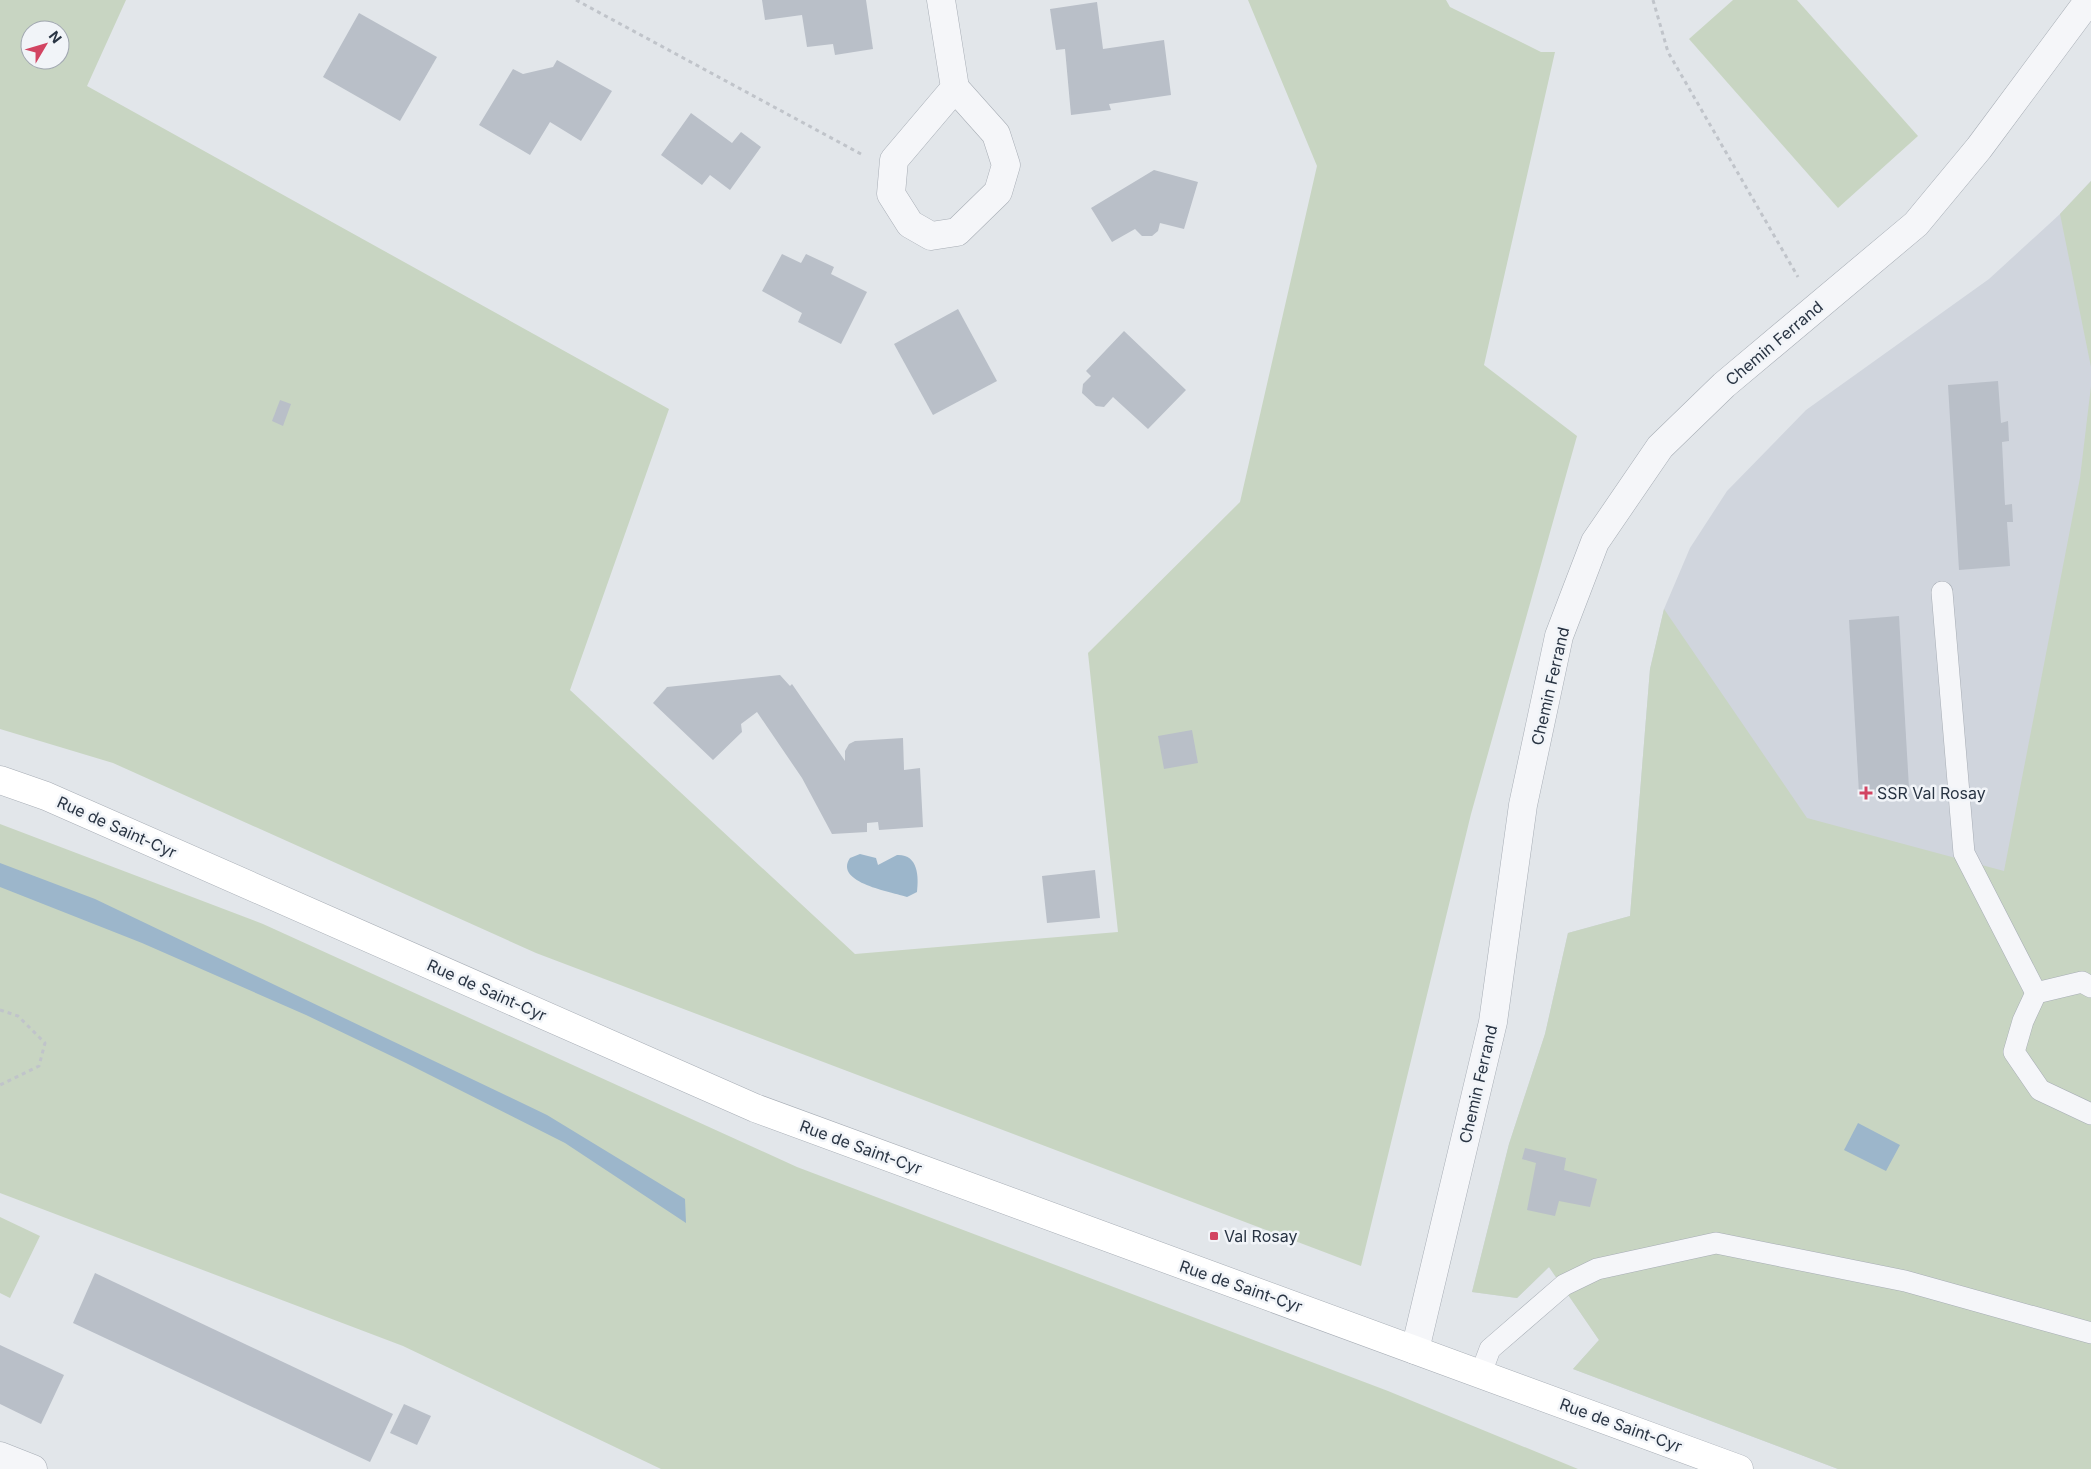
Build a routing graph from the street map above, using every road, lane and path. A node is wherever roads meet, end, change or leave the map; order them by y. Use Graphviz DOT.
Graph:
graph roads {
  1 [pos="576,0"];
  2 [pos="940,0"];
  3 [pos="1653,0"];
  4 [pos="2089,0"];
  5 [pos="955,88"];
  6 [pos="894,160"];
  7 [pos="1816,308"];
  8 [pos="1942,592"];
  9 [pos="0,780"];
  10 [pos="2091,987"];
  11 [pos="2036,993"];
  12 [pos="0,1010"];
  13 [pos="0,1085"];
  14 [pos="2091,1114"];
  15 [pos="2091,1333"];
  16 [pos="1415,1350"];
  17 [pos="1481,1373"];
  18 [pos="0,1456"];
  19 [pos="33,1469"];
  20 [pos="1739,1469"];
  1 -- 6 [label="path"];
  2 -- 5 [label="street"];
  3 -- 7 [label="path"];
  4 -- 7 [label="street, Chemin Ferrand"];
  5 -- 6 [label="street"];
  5 -- 6 [label="street"];
  7 -- 16 [label="street, Chemin Ferrand"];
  8 -- 11 [label="lane"];
  9 -- 16 [label="main road, Rue de Saint-Cyr"];
  10 -- 11 [label="lane"];
  11 -- 14 [label="lane"];
  12 -- 13 [label="path"];
  15 -- 17 [label="lane"];
  16 -- 17 [label="main road, Rue de Saint-Cyr"];
  17 -- 20 [label="main road, Rue de Saint-Cyr"];
  18 -- 19 [label="street"];
}
